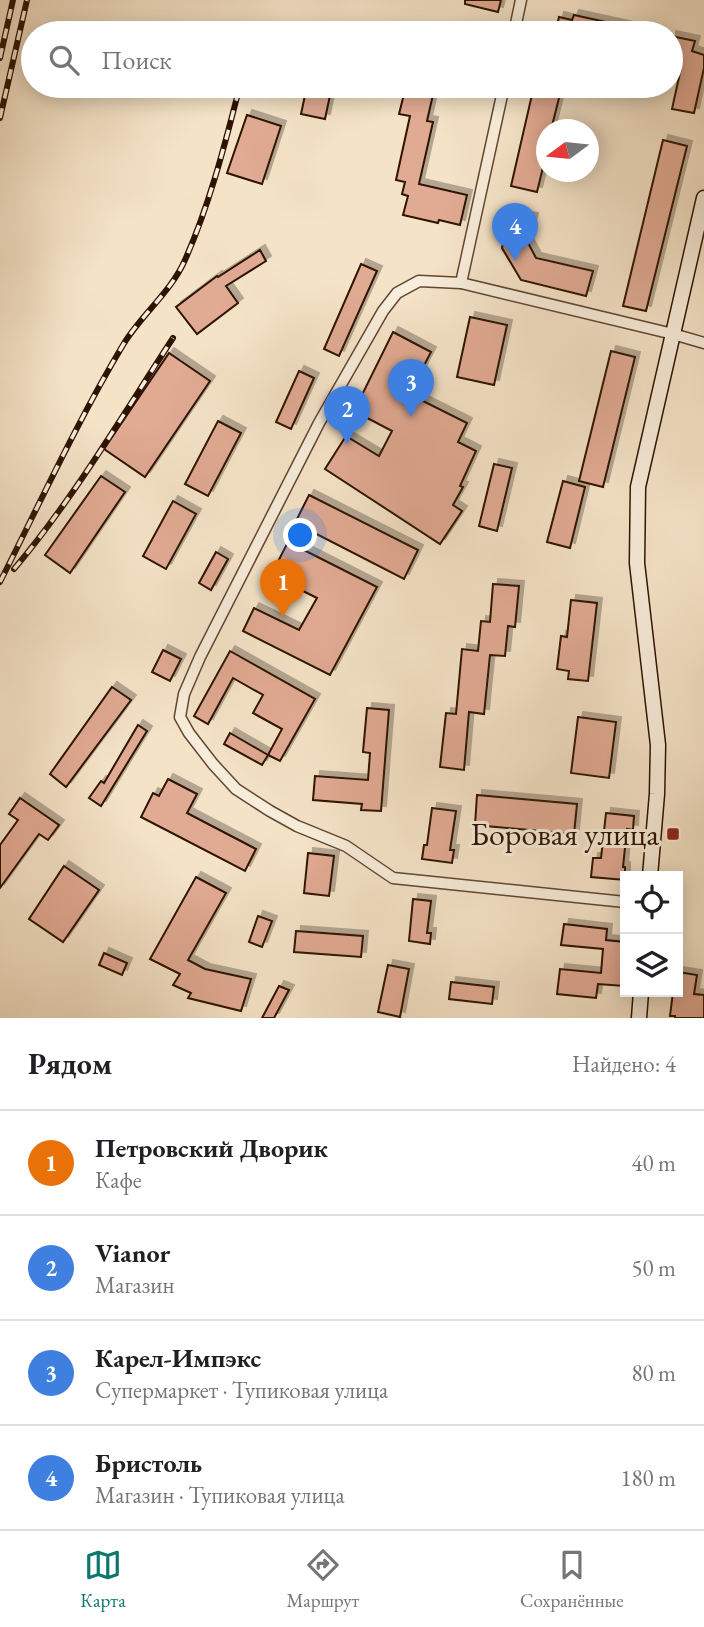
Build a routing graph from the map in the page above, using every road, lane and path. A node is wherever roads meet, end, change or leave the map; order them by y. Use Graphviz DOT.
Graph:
graph roads {
  1 [pos="521,0"];
  2 [pos="517,21"];
  3 [pos="500,98"];
  4 [pos="704,198"];
  5 [pos="461,283"];
  6 [pos="673,334"];
  7 [pos="704,343"];
  8 [pos="650,871"];
  9 [pos="620,901"];
  10 [pos="640,997"];
  11 [pos="639,1018"];
  1 -- 2 [label="street"];
  3 -- 5 [label="street"];
  4 -- 6 [label="main road"];
  5 -- 6 [label="street"];
  5 -- 9 [label="street"];
  6 -- 7 [label="street"];
  6 -- 8 [label="main road"];
  10 -- 11 [label="main road"];
}
